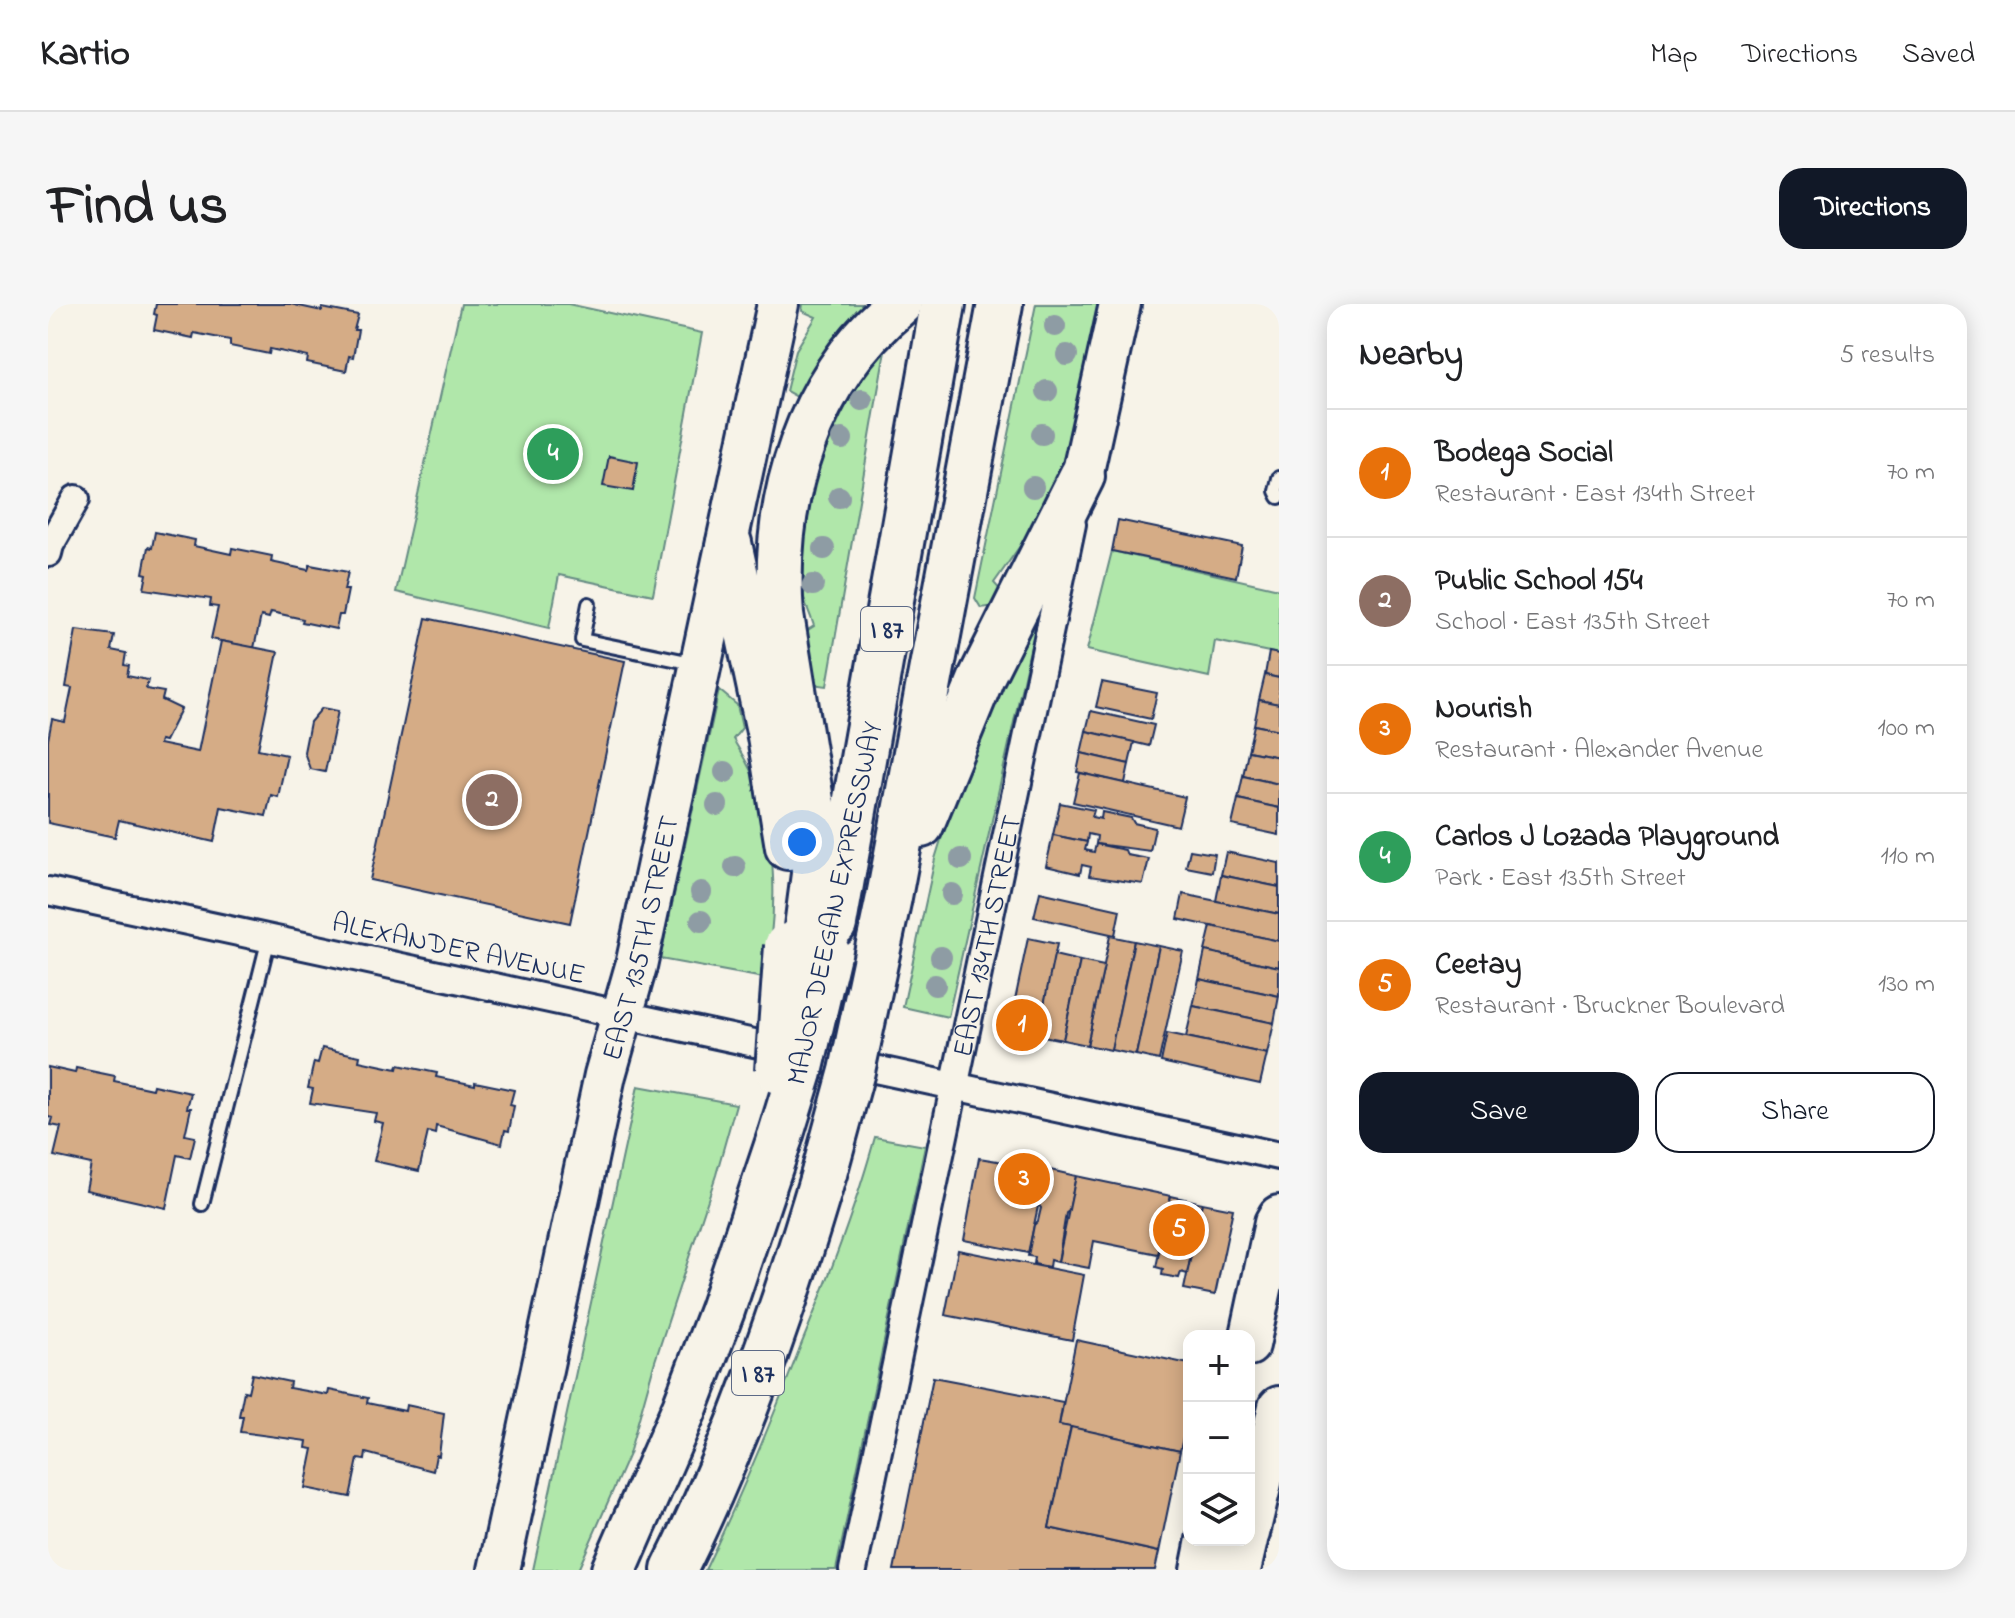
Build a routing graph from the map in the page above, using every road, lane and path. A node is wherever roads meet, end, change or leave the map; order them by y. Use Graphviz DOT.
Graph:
graph roads {
  1 [pos="778,304"];
  2 [pos="899,304"];
  3 [pos="943,304"];
  4 [pos="1000,304"];
  5 [pos="1120,304"];
  6 [pos="1082,476"];
  7 [pos="1279,478"];
  8 [pos="1279,497"];
  9 [pos="76,499"];
  10 [pos="729,543"];
  11 [pos="48,553"];
  12 [pos="589,604"];
  13 [pos="700,665"];
  14 [pos="48,891"];
  15 [pos="889,897"];
  16 [pos="269,938"];
  17 [pos="806,950"];
  18 [pos="622,1015"];
  19 [pos="955,1087"];
  20 [pos="773,1136"];
  21 [pos="1279,1156"];
  22 [pos="202,1204"];
  23 [pos="1279,1216"];
  24 [pos="1252,1330"];
  25 [pos="1279,1407"];
  26 [pos="1255,1508"];
  27 [pos="1206,1546"];
  28 [pos="1246,1546"];
  29 [pos="499,1570"];
  30 [pos="614,1570"];
  31 [pos="674,1570"];
  32 [pos="853,1570"];
  33 [pos="1201,1570"];
  34 [pos="1240,1570"];
  1 -- 10 [label="main road, EAST 135TH STREET"];
  2 -- 17 [label="highway"];
  3 -- 17 [label="highway, MAJOR DEEGAN EXPRESSWAY / I 87"];
  4 -- 15 [label="highway, MAJOR DEEGAN EXPRESSWAY / I 87"];
  5 -- 6 [label="main road, EAST 134TH STREET"];
  6 -- 15 [label="highway"];
  6 -- 19 [label="street, EAST 134TH STREET"];
  7 -- 8 [label="lane"];
  9 -- 11 [label="street"];
  10 -- 13 [label="main road, EAST 135TH STREET"];
  10 -- 17 [label="highway"];
  12 -- 13 [label="lane"];
  13 -- 18 [label="main road, EAST 135TH STREET"];
  14 -- 16 [label="street, ALEXANDER AVENUE"];
  15 -- 31 [label="highway, MAJOR DEEGAN EXPRESSWAY / I 87, bridge"];
  16 -- 18 [label="street, ALEXANDER AVENUE"];
  16 -- 22 [label="lane"];
  17 -- 20 [label="highway, bridge"];
  17 -- 20 [label="highway, MAJOR DEEGAN EXPRESSWAY / I 87, bridge"];
  18 -- 19 [label="street, ALEXANDER AVENUE"];
  18 -- 29 [label="main road, EAST 135TH STREET"];
  19 -- 21 [label="street, ALEXANDER AVENUE"];
  19 -- 32 [label="street, EAST 134TH STREET"];
  20 -- 30 [label="highway, MAJOR DEEGAN EXPRESSWAY / I 87"];
  23 -- 24 [label="main road"];
  25 -- 26 [label="main road"];
  27 -- 33 [label="main road"];
  28 -- 34 [label="main road"];
}
